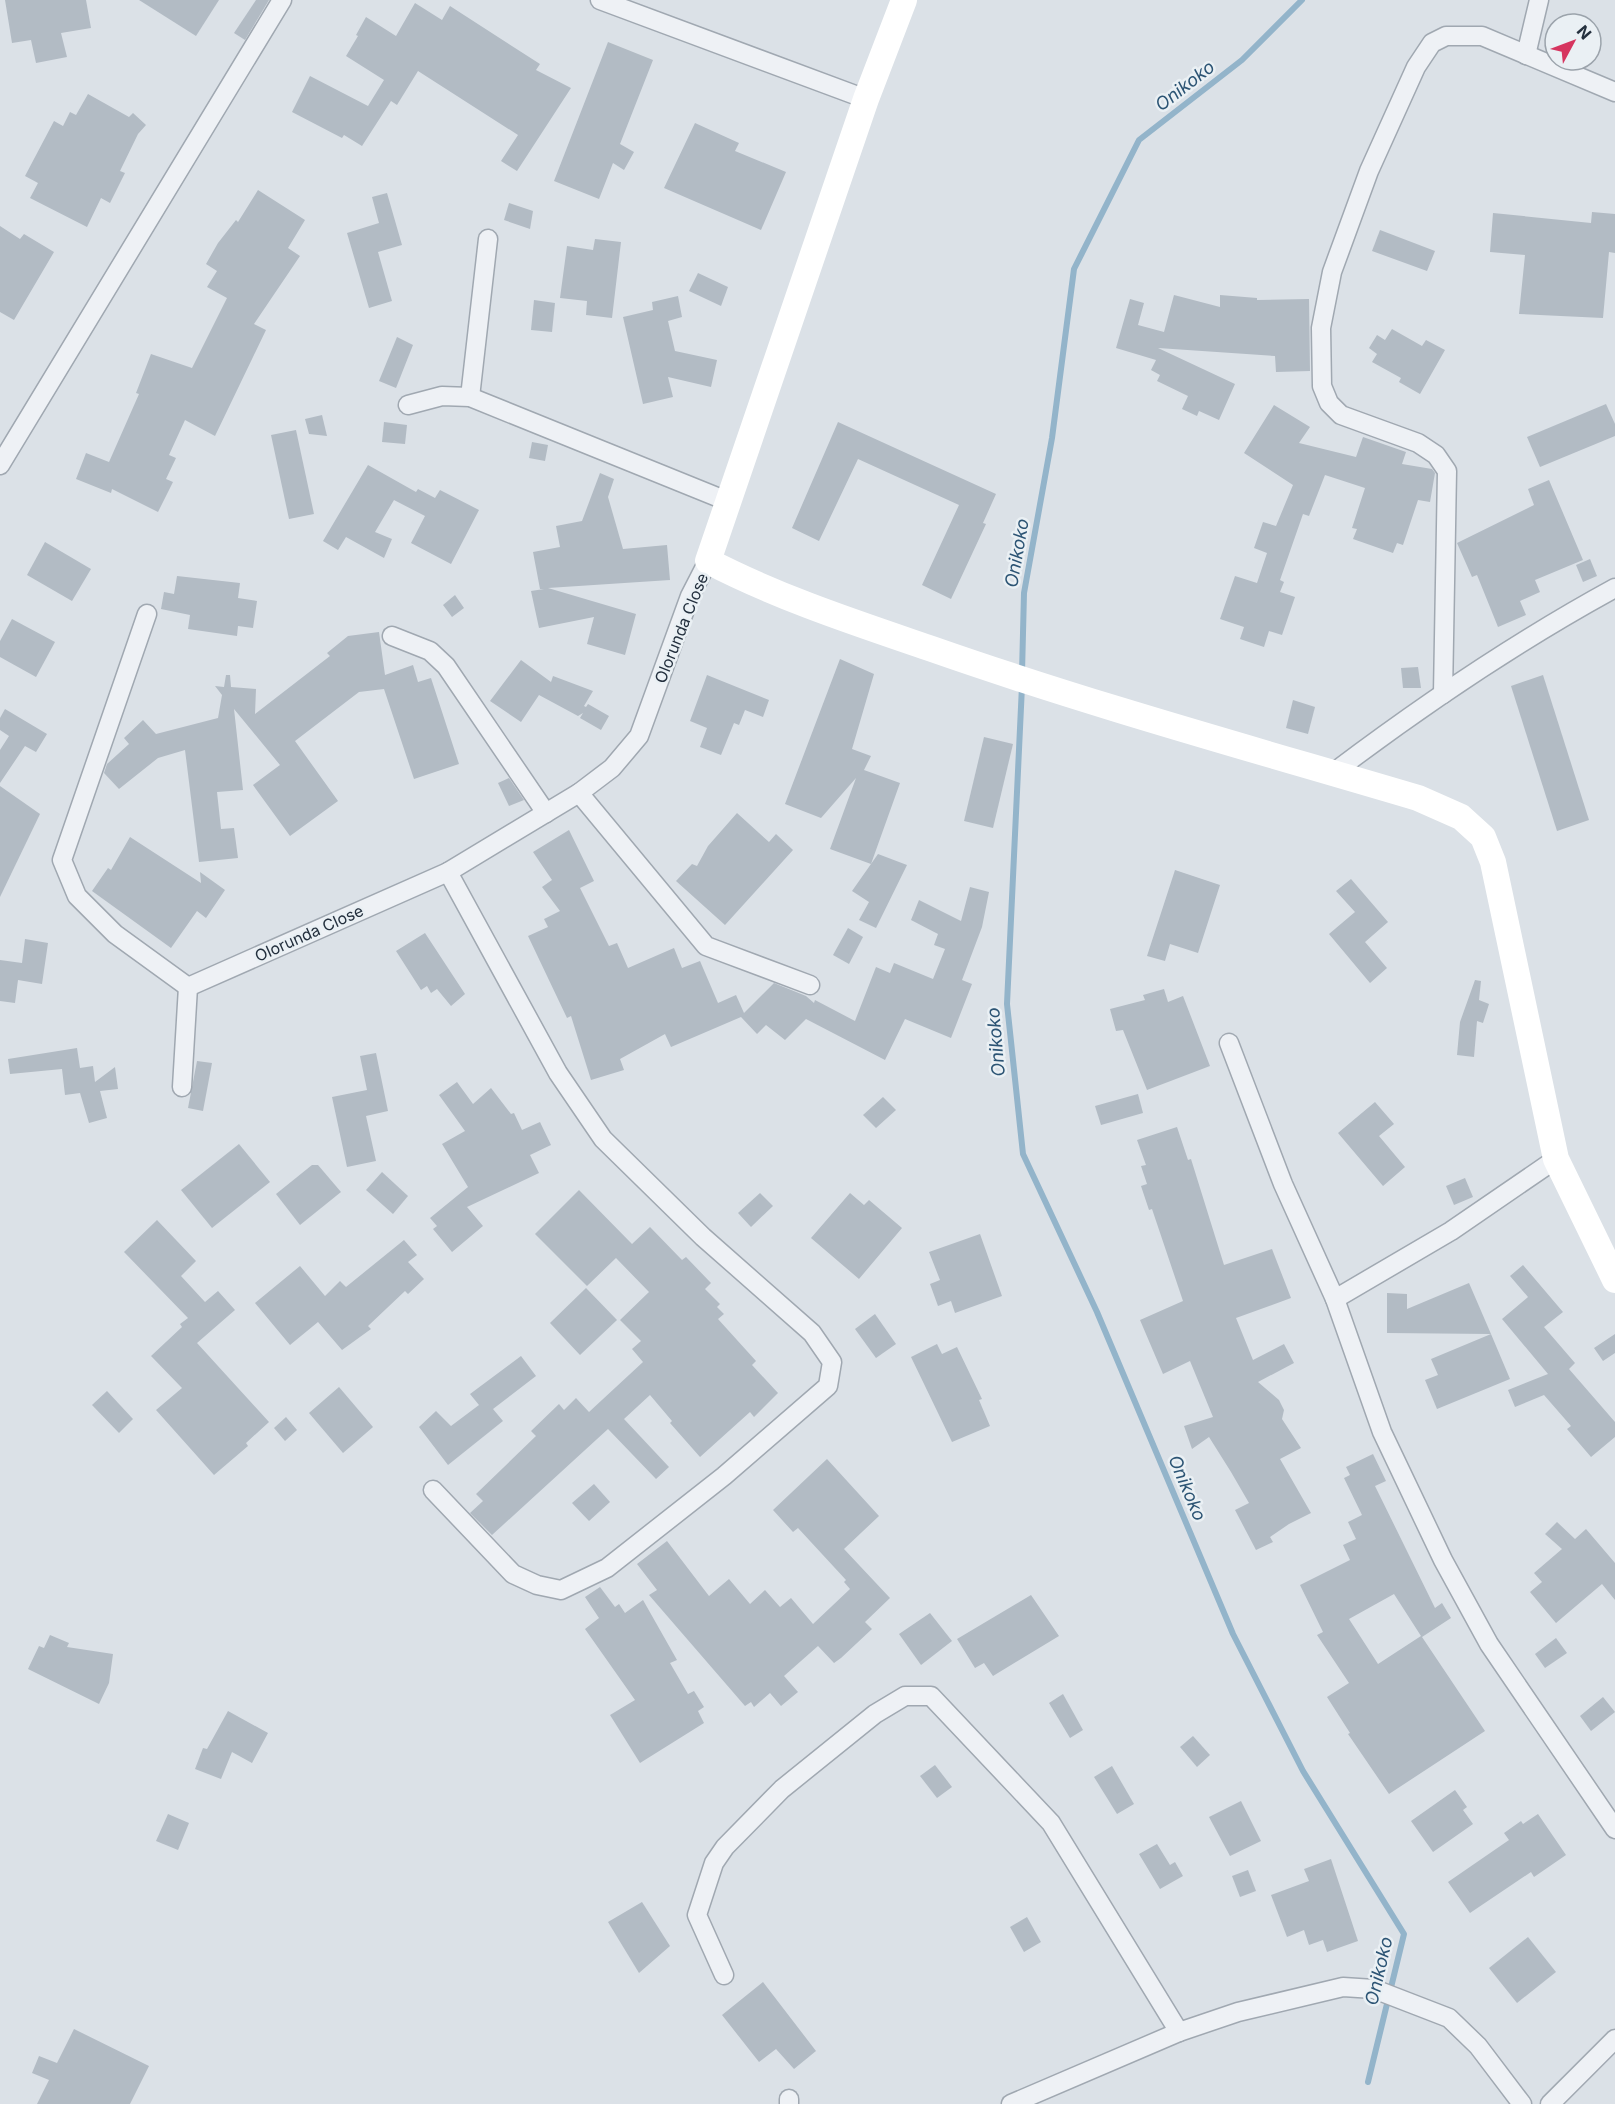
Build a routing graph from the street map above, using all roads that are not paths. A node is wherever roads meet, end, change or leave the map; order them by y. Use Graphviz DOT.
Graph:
graph roads {
  1 [pos="282,0"];
  2 [pos="600,0"];
  3 [pos="904,0"];
  4 [pos="1539,0"];
  5 [pos="1526,55"];
  6 [pos="1615,92"];
  7 [pos="866,99"];
  8 [pos="488,239"];
  9 [pos="470,398"];
  10 [pos="408,405"];
  11 [pos="0,465"];
  12 [pos="727,501"];
  13 [pos="708,561"];
  14 [pos="1615,588"];
  15 [pos="147,614"];
  16 [pos="392,636"];
  17 [pos="1443,694"];
  18 [pos="1333,773"];
  19 [pos="579,793"];
  20 [pos="546,813"];
  21 [pos="448,872"];
  22 [pos="810,984"];
  23 [pos="188,987"];
  24 [pos="1230,1043"];
  25 [pos="182,1087"];
  26 [pos="1556,1159"];
  27 [pos="1615,1280"];
  28 [pos="1335,1299"];
  29 [pos="433,1490"];
  30 [pos="1615,1829"];
  31 [pos="724,1975"];
  32 [pos="1179,2032"];
  33 [pos="1615,2039"];
  34 [pos="1011,2104"];
  35 [pos="1522,2104"];
  36 [pos="1550,2104"];
  1 -- 11 [label="street"];
  2 -- 7 [label="street"];
  3 -- 7 [label="main road"];
  4 -- 5 [label="street"];
  5 -- 6 [label="street"];
  5 -- 17 [label="street"];
  7 -- 12 [label="main road"];
  8 -- 9 [label="street"];
  9 -- 10 [label="street"];
  9 -- 12 [label="street"];
  12 -- 13 [label="main road"];
  13 -- 18 [label="main road"];
  13 -- 19 [label="street, Olorunda Close"];
  14 -- 17 [label="street"];
  15 -- 23 [label="street"];
  16 -- 20 [label="street"];
  17 -- 18 [label="street"];
  18 -- 26 [label="main road"];
  19 -- 20 [label="street, Olorunda Close"];
  19 -- 22 [label="street"];
  20 -- 21 [label="street, Olorunda Close"];
  21 -- 23 [label="street, Olorunda Close"];
  21 -- 29 [label="street"];
  23 -- 25 [label="street"];
  24 -- 28 [label="street"];
  26 -- 27 [label="main road"];
  26 -- 28 [label="street"];
  28 -- 30 [label="street"];
  31 -- 32 [label="street"];
  32 -- 34 [label="street"];
  32 -- 35 [label="street"];
  33 -- 36 [label="street"];
}
